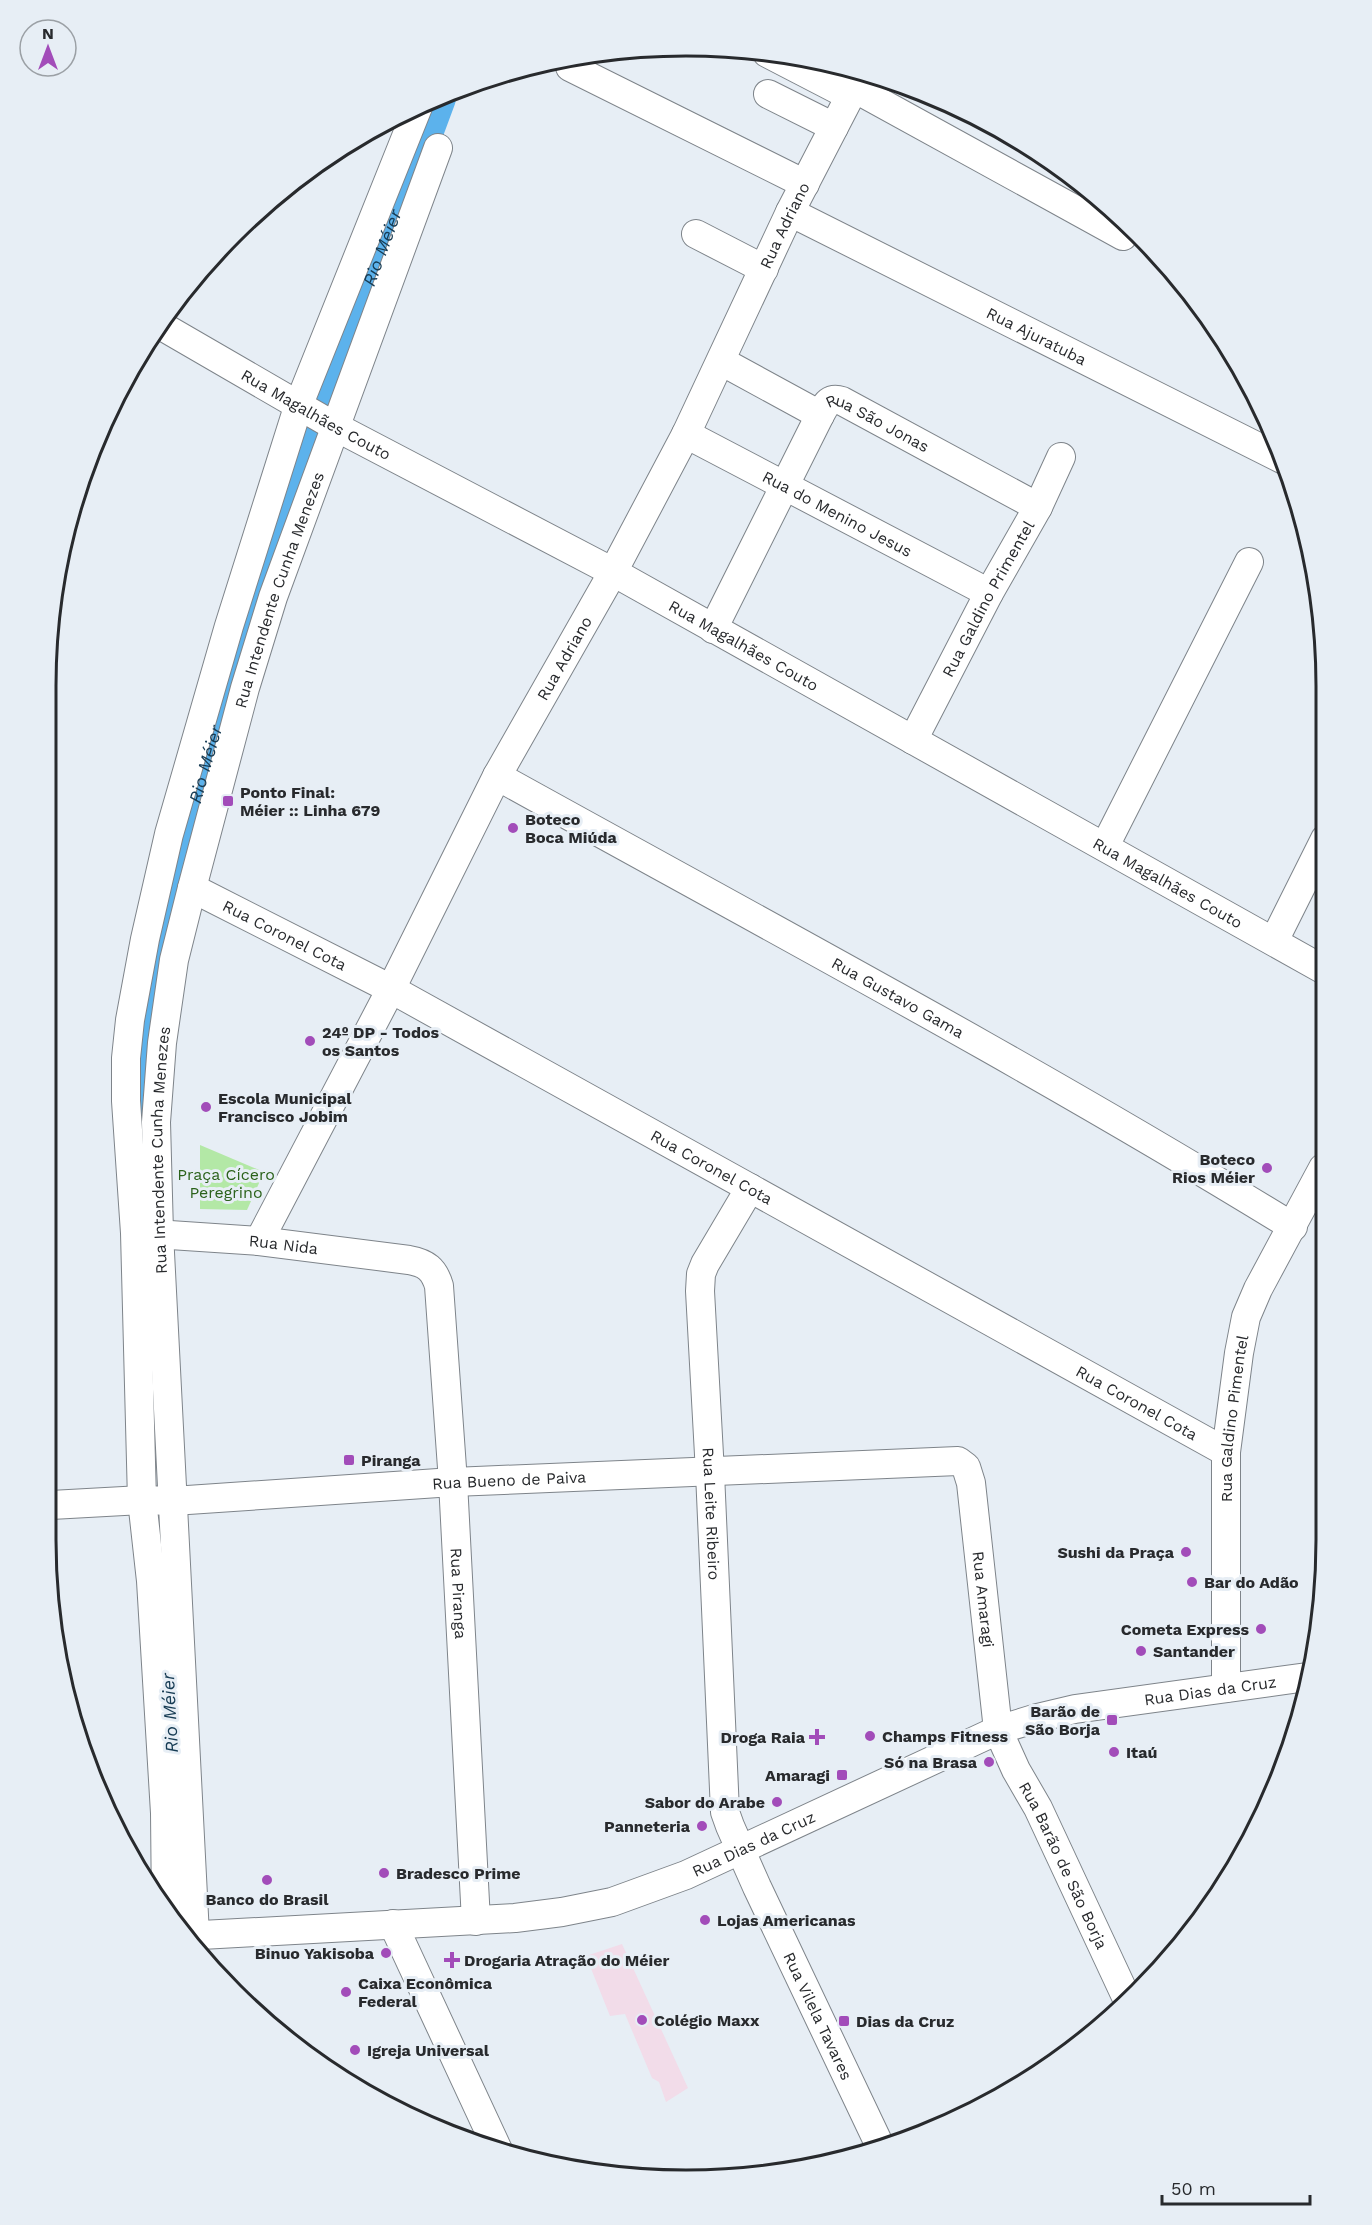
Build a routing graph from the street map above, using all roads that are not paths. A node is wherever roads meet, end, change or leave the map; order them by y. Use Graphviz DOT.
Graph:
graph roads {
  1 [pos="570,68"];
  2 [pos="808,68"];
  3 [pos="855,85"];
  4 [pos="768,94"];
  5 [pos="415,117"];
  6 [pos="834,127"];
  7 [pos="438,148"];
  8 [pos="805,184"];
  9 [pos="790,212"];
  10 [pos="696,234"];
  11 [pos="1123,236"];
  12 [pos="764,269"];
  13 [pos="167,329"];
  14 [pos="721,362"];
  15 [pos="820,415"];
  16 [pos="318,416"];
  17 [pos="686,434"];
  18 [pos="1272,454"];
  19 [pos="1061,457"];
  20 [pos="784,487"];
  21 [pos="1038,507"];
  22 [pos="1249,562"];
  23 [pos="613,572"];
  24 [pos="990,593"];
  25 [pos="713,629"];
  26 [pos="914,740"];
  27 [pos="497,776"];
  28 [pos="1105,846"];
  29 [pos="1316,857"];
  30 [pos="192,888"];
  31 [pos="1274,941"];
  32 [pos="1316,965"];
  33 [pos="391,989"];
  34 [pos="1316,1182"];
  35 [pos="750,1188"];
  36 [pos="1293,1227"];
  37 [pos="147,1233"];
  38 [pos="260,1241"];
  39 [pos="430,1268"];
  40 [pos="1226,1452"];
  41 [pos="966,1467"];
  42 [pos="710,1473"];
  43 [pos="453,1482"];
  44 [pos="158,1501"];
  45 [pos="56,1505"];
  46 [pos="1300,1678"];
  47 [pos="1226,1688"];
  48 [pos="998,1730"];
  49 [pos="741,1850"];
  50 [pos="166,1894"];
  51 [pos="476,1921"];
  52 [pos="393,1924"];
  53 [pos="188,1926"];
  54 [pos="196,1936"];
  55 [pos="1124,1992"];
  56 [pos="493,2139"];
  57 [pos="877,2140"];
  1 -- 8 [label="street"];
  2 -- 3 [label="street"];
  3 -- 6 [label="street, Rua Adriano"];
  3 -- 11 [label="street"];
  4 -- 6 [label="street"];
  5 -- 16 [label="street"];
  6 -- 8 [label="street, Rua Adriano"];
  7 -- 16 [label="street"];
  8 -- 9 [label="street, Rua Adriano"];
  9 -- 12 [label="street, Rua Adriano"];
  9 -- 18 [label="street, Rua Ajuratuba"];
  10 -- 12 [label="street"];
  12 -- 14 [label="street, Rua Adriano"];
  13 -- 16 [label="street, Rua Magalhães Couto"];
  14 -- 15 [label="street, Rua São Jonas"];
  14 -- 17 [label="street, Rua Adriano"];
  15 -- 20 [label="street"];
  15 -- 21 [label="street, Rua São Jonas"];
  16 -- 23 [label="street, Rua Magalhães Couto"];
  16 -- 30 [label="street, Rua Intendente Cunha Menezes"];
  16 -- 37 [label="street, Rua Intendente Cunha Menezes"];
  17 -- 20 [label="street, Rua do Menino Jesus"];
  17 -- 23 [label="street, Rua Adriano"];
  19 -- 21 [label="street, Rua Galdino Primentel"];
  20 -- 24 [label="street, Rua do Menino Jesus"];
  20 -- 25 [label="street"];
  21 -- 24 [label="street, Rua Galdino Primentel"];
  22 -- 28 [label="street"];
  23 -- 25 [label="street, Rua Magalhães Couto"];
  23 -- 27 [label="street, Rua Adriano"];
  24 -- 26 [label="street, Rua Galdino Primentel"];
  25 -- 26 [label="street, Rua Magalhães Couto"];
  26 -- 28 [label="street, Rua Magalhães Couto"];
  27 -- 33 [label="street, Rua Adriano"];
  27 -- 36 [label="street, Rua Gustavo Gama"];
  28 -- 31 [label="street, Rua Magalhães Couto"];
  29 -- 31 [label="street"];
  30 -- 33 [label="street, Rua Coronel Cota"];
  30 -- 37 [label="street, Rua Intendente Cunha Menezes"];
  31 -- 32 [label="street, Rua Magalhães Couto"];
  33 -- 35 [label="street, Rua Coronel Cota"];
  33 -- 38 [label="street, Rua Adriano"];
  34 -- 36 [label="street, Rua Galdino Pimentel"];
  35 -- 40 [label="street, Rua Coronel Cota"];
  35 -- 42 [label="street, Rua Leite Ribeiro"];
  36 -- 40 [label="street, Rua Galdino Pimentel"];
  37 -- 38 [label="street, Rua Nida"];
  37 -- 44 [label="street, Rua Intendente Cunha Menezes"];
  38 -- 39 [label="street, Rua Nida"];
  39 -- 43 [label="street, Rua Piranga"];
  40 -- 47 [label="street, Rua Galdino Pimentel"];
  41 -- 42 [label="street, Rua Bueno de Paiva"];
  41 -- 48 [label="street, Rua Amaragi"];
  42 -- 43 [label="street, Rua Bueno de Paiva"];
  42 -- 49 [label="street, Rua Leite Ribeiro"];
  43 -- 44 [label="street, Rua Bueno de Paiva"];
  43 -- 51 [label="street, Rua Piranga"];
  44 -- 45 [label="street, Rua Bueno de Paiva"];
  44 -- 50 [label="street, Rua Intendente Cunha Menezes"];
  44 -- 53 [label="street, Rua Intendente Cunha Menezes"];
  46 -- 47 [label="street, Rua Dias da Cruz"];
  47 -- 48 [label="street, Rua Dias da Cruz"];
  48 -- 49 [label="street, Rua Dias da Cruz"];
  48 -- 55 [label="street, Rua Barão de São Borja"];
  49 -- 51 [label="street, Rua Dias da Cruz"];
  49 -- 57 [label="street, Rua Vilela Tavares"];
  51 -- 52 [label="street, Rua Dias da Cruz"];
  52 -- 54 [label="street, Rua Dias da Cruz"];
  52 -- 56 [label="street"];
}
